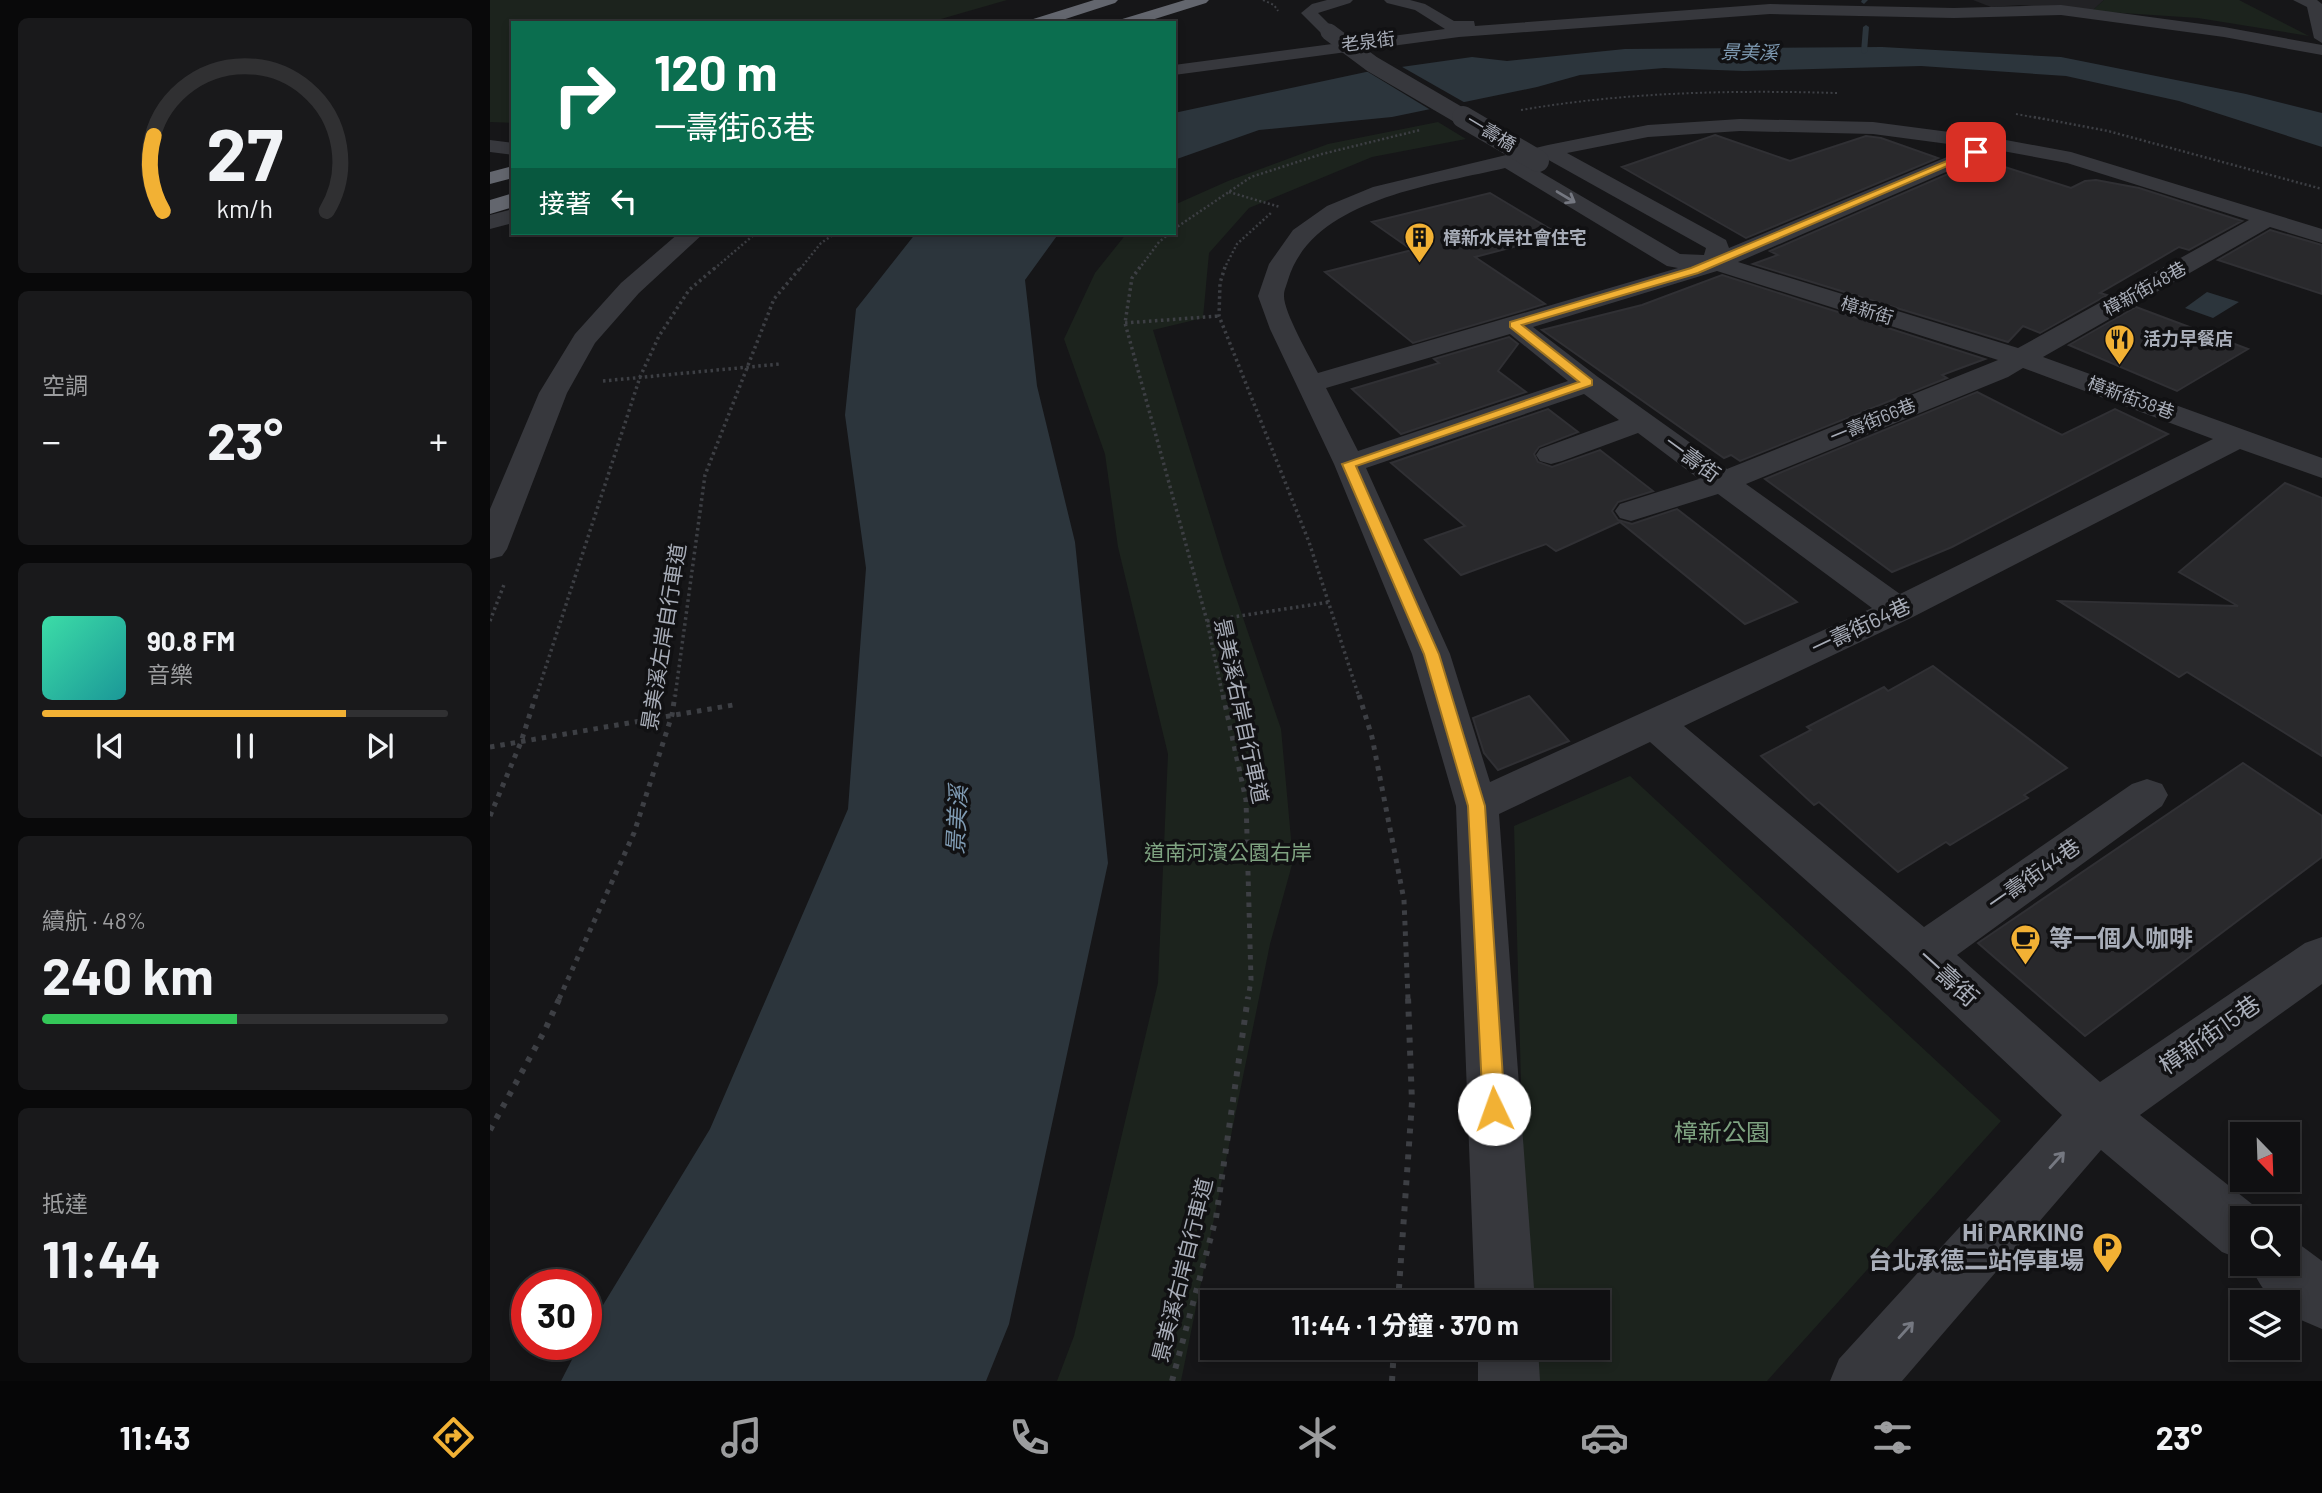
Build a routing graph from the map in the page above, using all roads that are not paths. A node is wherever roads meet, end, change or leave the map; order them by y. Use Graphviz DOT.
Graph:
graph roads {
  1 [pos="1110,0"];
  2 [pos="1182,0"];
  3 [pos="1201,0"];
  4 [pos="1345,0"];
  5 [pos="1392,0"];
  6 [pos="1746,0"];
  7 [pos="1960,0"];
  8 [pos="2301,0"];
  9 [pos="1770,9"];
  10 [pos="1991,11"];
  11 [pos="1042,21"];
  12 [pos="1122,21"];
  13 [pos="1132,21"];
  14 [pos="1527,22"];
  15 [pos="2322,38"];
  16 [pos="2322,50"];
  17 [pos="1176,70"];
  18 [pos="1995,144"];
  19 [pos="490,146"];
  20 [pos="511,149"];
  21 [pos="1531,158"];
  22 [pos="511,173"];
  23 [pos="490,178"];
  24 [pos="511,201"];
  25 [pos="490,206"];
  26 [pos="511,217"];
  27 [pos="2268,219"];
  28 [pos="490,222"];
  29 [pos="690,235"];
  30 [pos="2322,236"];
  31 [pos="1714,262"];
  32 [pos="1514,324"];
  33 [pos="2021,358"];
  34 [pos="1588,383"];
  35 [pos="1310,384"];
  36 [pos="1641,422"];
  37 [pos="2240,437"];
  38 [pos="1551,455"];
  39 [pos="2318,463"];
  40 [pos="1349,464"];
  41 [pos="1723,482"];
  42 [pos="1631,512"];
  43 [pos="490,549"];
  44 [pos="1898,610"];
  45 [pos="1654,723"];
  46 [pos="2147,795"];
  47 [pos="1477,806"];
  48 [pos="1922,954"];
  49 [pos="2322,957"];
  50 [pos="2098,1114"];
  51 [pos="2230,1223"];
  52 [pos="2294,1276"];
  53 [pos="1504,1290"];
  54 [pos="2322,1299"];
  55 [pos="1508,1360"];
  56 [pos="1509,1381"];
  57 [pos="1861,1381"];
  1 -- 11 [label="highway"];
  2 -- 12 [label="highway"];
  3 -- 13 [label="highway"];
  4 -- 21 [label="street, 一壽橋, bridge"];
  5 -- 14 [label="street"];
  6 -- 9 [label="street"];
  7 -- 10 [label="street"];
  8 -- 15 [label="street"];
  9 -- 10 [label="street, 老泉街"];
  9 -- 14 [label="street, 老泉街"];
  10 -- 16 [label="street, 老泉街"];
  14 -- 17 [label="street, 老泉街"];
  18 -- 21 [label="street"];
  18 -- 27 [label="street"];
  18 -- 31 [label="street"];
  19 -- 20 [label="street"];
  21 -- 31 [label="street, 樟新街"];
  21 -- 31 [label="street"];
  21 -- 35 [label="street"];
  22 -- 23 [label="highway"];
  24 -- 25 [label="highway"];
  26 -- 28 [label="street"];
  27 -- 30 [label="street"];
  27 -- 33 [label="street, 樟新街48巷"];
  29 -- 43 [label="street"];
  31 -- 32 [label="street"];
  31 -- 33 [label="street, 樟新街"];
  32 -- 34 [label="street, 一壽街"];
  32 -- 35 [label="street"];
  33 -- 37 [label="street, 樟新街38巷"];
  33 -- 41 [label="street, 一壽街66巷"];
  34 -- 36 [label="street, 一壽街"];
  34 -- 40 [label="street"];
  35 -- 40 [label="street"];
  36 -- 38 [label="street"];
  36 -- 41 [label="street, 一壽街"];
  37 -- 39 [label="street"];
  37 -- 44 [label="street, 一壽街64巷"];
  40 -- 47 [label="street"];
  41 -- 42 [label="street, 一壽街66巷"];
  41 -- 44 [label="street, 一壽街"];
  44 -- 45 [label="street, 一壽街64巷"];
  45 -- 47 [label="street, 一壽街64巷"];
  45 -- 48 [label="street, 一壽街"];
  46 -- 48 [label="street, 一壽街44巷"];
  47 -- 53 [label="street"];
  48 -- 50 [label="street, 一壽街"];
  49 -- 50 [label="street, 樟新街15巷"];
  50 -- 51 [label="street, 一壽街"];
  57 -- 50 [label="street, 樟新街15巷, one-way"];
  52 -- 54 [label="street"];
  55 -- 56 [label="street"];
}
